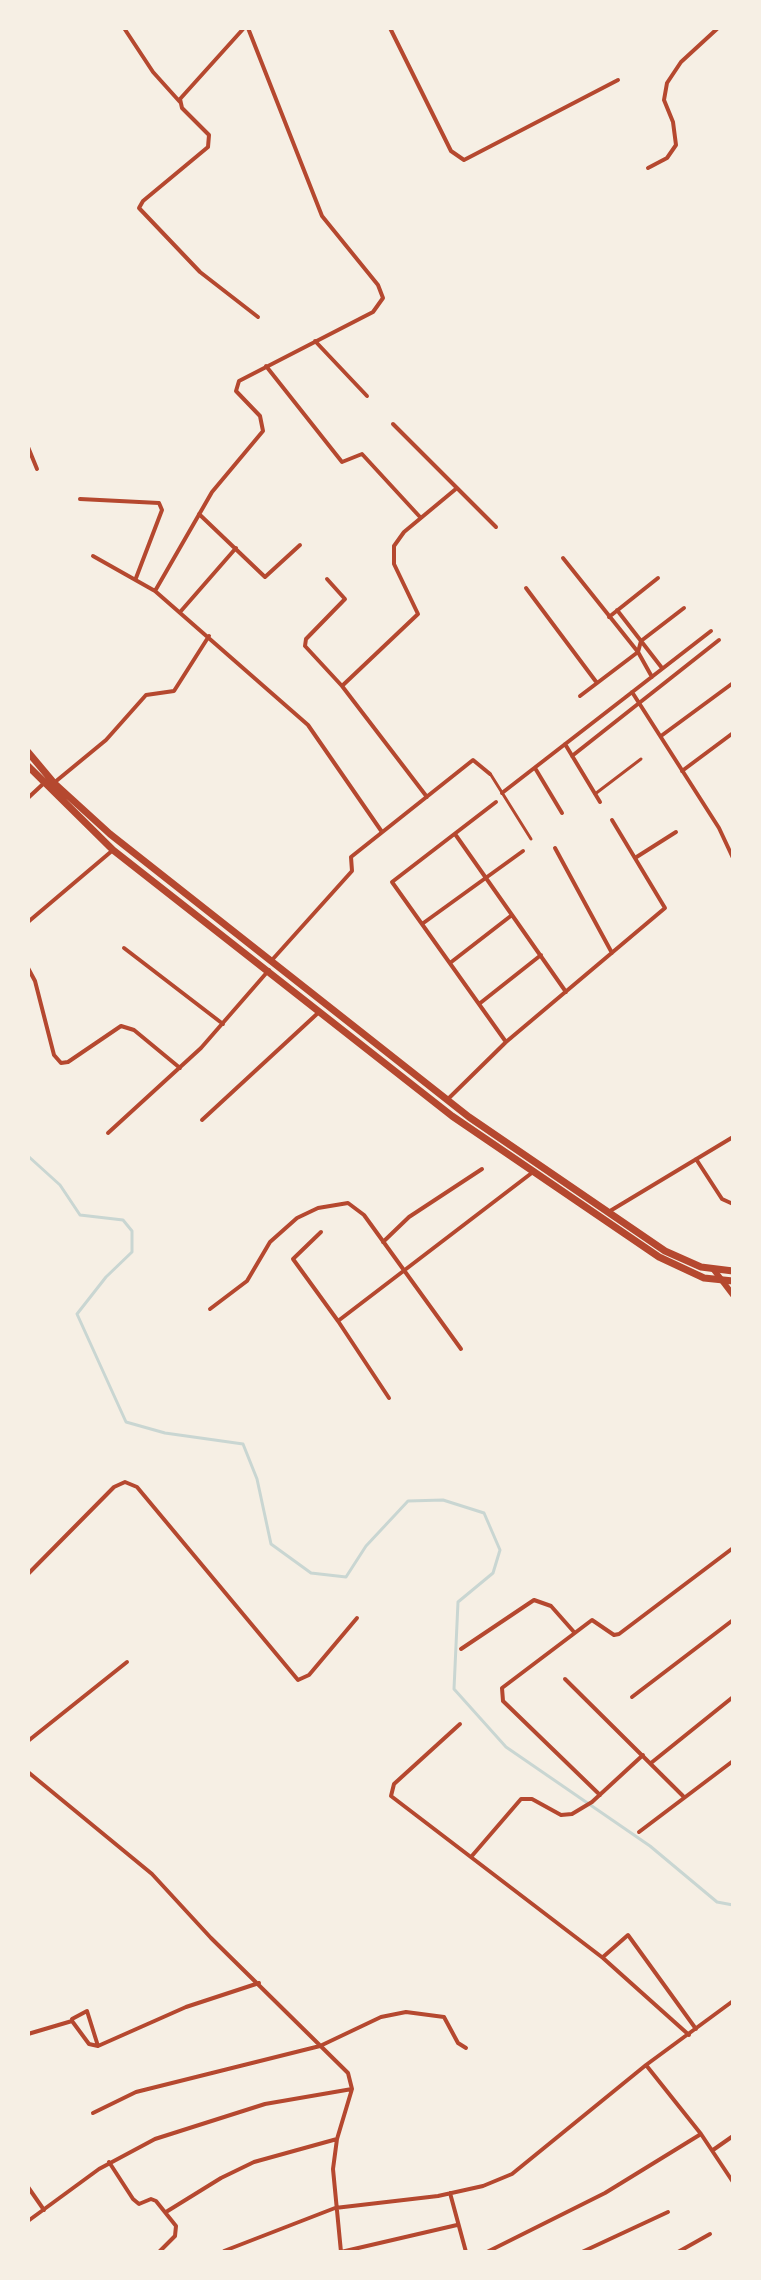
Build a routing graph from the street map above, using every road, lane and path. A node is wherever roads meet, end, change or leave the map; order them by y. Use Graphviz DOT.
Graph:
graph roads {
  1 [pos="124,28"];
  2 [pos="246,28"];
  3 [pos="390,28"];
  4 [pos="718,28"];
  5 [pos="618,80"];
  6 [pos="180,102"];
  7 [pos="648,168"];
  8 [pos="258,317"];
  9 [pos="315,341"];
  10 [pos="266,366"];
  11 [pos="367,396"];
  12 [pos="393,424"];
  13 [pos="28,447"];
  14 [pos="37,469"];
  15 [pos="457,488"];
  16 [pos="80,499"];
  17 [pos="199,514"];
  18 [pos="420,517"];
  19 [pos="496,527"];
  20 [pos="300,545"];
  21 [pos="236,548"];
  22 [pos="93,556"];
  23 [pos="563,558"];
  24 [pos="136,578"];
  25 [pos="658,578"];
  26 [pos="327,579"];
  27 [pos="526,588"];
  28 [pos="155,591"];
  29 [pos="684,608"];
  30 [pos="617,610"];
  31 [pos="181,611"];
  32 [pos="609,617"];
  33 [pos="711,631"];
  34 [pos="209,636"];
  35 [pos="719,640"];
  36 [pos="641,641"];
  37 [pos="638,652"];
  38 [pos="662,668"];
  39 [pos="652,677"];
  40 [pos="597,683"];
  41 [pos="733,683"];
  42 [pos="342,686"];
  43 [pos="632,692"];
  44 [pos="580,696"];
  45 [pos="639,703"];
  46 [pos="733,733"];
  47 [pos="660,736"];
  48 [pos="565,744"];
  49 [pos="28,752"];
  50 [pos="572,756"];
  51 [pos="641,759"];
  52 [pos="28,766"];
  53 [pos="535,768"];
  54 [pos="682,771"];
  55 [pos="490,774"];
  56 [pos="54,783"];
  57 [pos="43,784"];
  58 [pos="502,793"];
  59 [pos="595,794"];
  60 [pos="427,797"];
  61 [pos="28,798"];
  62 [pos="496,802"];
  63 [pos="600,802"];
  64 [pos="562,813"];
  65 [pos="612,820"];
  66 [pos="382,832"];
  67 [pos="676,832"];
  68 [pos="455,834"];
  69 [pos="531,839"];
  70 [pos="555,848"];
  71 [pos="113,850"];
  72 [pos="523,851"];
  73 [pos="732,856"];
  74 [pos="635,858"];
  75 [pos="485,877"];
  76 [pos="512,915"];
  77 [pos="28,922"];
  78 [pos="422,924"];
  79 [pos="124,948"];
  80 [pos="612,953"];
  81 [pos="541,955"];
  82 [pos="272,960"];
  83 [pos="449,963"];
  84 [pos="28,968"];
  85 [pos="269,970"];
  86 [pos="566,992"];
  87 [pos="479,1004"];
  88 [pos="321,1010"];
  89 [pos="223,1024"];
  90 [pos="506,1042"];
  91 [pos="180,1068"];
  92 [pos="447,1100"];
  93 [pos="202,1120"];
  94 [pos="108,1133"];
  95 [pos="733,1137"];
  96 [pos="696,1159"];
  97 [pos="482,1169"];
  98 [pos="533,1172"];
  99 [pos="733,1204"];
  100 [pos="608,1212"];
  101 [pos="321,1232"];
  102 [pos="383,1242"];
  103 [pos="714,1270"];
  104 [pos="404,1271"];
  105 [pos="733,1271"];
  106 [pos="722,1281"];
  107 [pos="733,1281"];
  108 [pos="733,1295"];
  109 [pos="210,1309"];
  110 [pos="338,1321"];
  111 [pos="461,1349"];
  112 [pos="389,1398"];
  113 [pos="733,1548"];
  114 [pos="28,1574"];
  115 [pos="357,1618"];
  116 [pos="733,1620"];
  117 [pos="574,1633"];
  118 [pos="461,1649"];
  119 [pos="127,1662"];
  120 [pos="565,1679"];
  121 [pos="632,1697"];
  122 [pos="733,1697"];
  123 [pos="460,1724"];
  124 [pos="28,1741"];
  125 [pos="643,1755"];
  126 [pos="733,1761"];
  127 [pos="651,1763"];
  128 [pos="28,1772"];
  129 [pos="600,1795"];
  130 [pos="683,1796"];
  131 [pos="639,1832"];
  132 [pos="471,1857"];
  133 [pos="603,1958"];
  134 [pos="259,1983"];
  135 [pos="733,2001"];
  136 [pos="69,2020"];
  137 [pos="696,2029"];
  138 [pos="28,2034"];
  139 [pos="689,2035"];
  140 [pos="98,2046"];
  141 [pos="320,2046"];
  142 [pos="466,2048"];
  143 [pos="646,2065"];
  144 [pos="352,2089"];
  145 [pos="93,2113"];
  146 [pos="701,2134"];
  147 [pos="733,2136"];
  148 [pos="337,2139"];
  149 [pos="713,2150"];
  150 [pos="109,2162"];
  151 [pos="733,2182"];
  152 [pos="28,2187"];
  153 [pos="450,2193"];
  154 [pos="335,2208"];
  155 [pos="44,2210"];
  156 [pos="166,2212"];
  157 [pos="668,2212"];
  158 [pos="28,2221"];
  159 [pos="457,2225"];
  160 [pos="710,2234"];
  161 [pos="224,2251"];
  162 [pos="159,2252"];
  163 [pos="341,2252"];
  164 [pos="466,2252"];
  165 [pos="487,2252"];
  166 [pos="582,2252"];
  167 [pos="678,2252"];
  1 -- 6 [label="street"];
  2 -- 6 [label="street"];
  2 -- 9 [label="street"];
  3 -- 5 [label="street"];
  4 -- 7 [label="street"];
  6 -- 8 [label="street"];
  9 -- 10 [label="street"];
  9 -- 11 [label="street"];
  10 -- 17 [label="street"];
  10 -- 18 [label="street"];
  12 -- 15 [label="street"];
  13 -- 14 [label="street"];
  15 -- 18 [label="street"];
  15 -- 19 [label="street"];
  16 -- 24 [label="street"];
  17 -- 21 [label="street"];
  17 -- 28 [label="street"];
  18 -- 42 [label="street"];
  20 -- 21 [label="street"];
  21 -- 31 [label="street"];
  22 -- 24 [label="street"];
  23 -- 32 [label="street"];
  24 -- 28 [label="street"];
  25 -- 30 [label="street"];
  26 -- 42 [label="street"];
  27 -- 40 [label="street"];
  28 -- 31 [label="street"];
  29 -- 36 [label="street"];
  30 -- 32 [label="street"];
  30 -- 36 [label="street"];
  31 -- 34 [label="street"];
  32 -- 37 [label="street"];
  33 -- 38 [label="street"];
  34 -- 56 [label="street"];
  34 -- 66 [label="street"];
  35 -- 45 [label="street"];
  36 -- 37 [label="street"];
  36 -- 38 [label="street"];
  37 -- 39 [label="street"];
  37 -- 40 [label="street"];
  38 -- 39 [label="street"];
  39 -- 43 [label="street"];
  40 -- 44 [label="street"];
  41 -- 47 [label="street"];
  42 -- 60 [label="street"];
  43 -- 45 [label="street"];
  43 -- 48 [label="street"];
  45 -- 47 [label="street"];
  45 -- 50 [label="street"];
  46 -- 54 [label="street"];
  47 -- 54 [label="street"];
  48 -- 50 [label="street"];
  48 -- 53 [label="street"];
  49 -- 56 [label="highway"];
  50 -- 59 [label="street"];
  51 -- 59 [label="street"];
  52 -- 57 [label="highway"];
  53 -- 58 [label="street"];
  53 -- 64 [label="street"];
  54 -- 73 [label="street"];
  55 -- 58 [label="street"];
  55 -- 60 [label="street"];
  56 -- 82 [label="highway"];
  57 -- 61 [label="street"];
  57 -- 71 [label="highway"];
  58 -- 69 [label="street"];
  59 -- 63 [label="street"];
  60 -- 66 [label="street"];
  62 -- 68 [label="street"];
  65 -- 74 [label="street"];
  66 -- 82 [label="street"];
  67 -- 74 [label="street"];
  68 -- 75 [label="street"];
  68 -- 78 [label="street"];
  70 -- 80 [label="street"];
  71 -- 77 [label="street"];
  71 -- 85 [label="highway"];
  72 -- 75 [label="street"];
  74 -- 80 [label="street"];
  75 -- 76 [label="street"];
  75 -- 78 [label="street"];
  76 -- 81 [label="street"];
  76 -- 83 [label="street"];
  78 -- 83 [label="street"];
  79 -- 89 [label="street"];
  80 -- 86 [label="street"];
  81 -- 86 [label="street"];
  81 -- 87 [label="street"];
  82 -- 92 [label="highway"];
  83 -- 87 [label="street"];
  84 -- 91 [label="street"];
  85 -- 88 [label="highway"];
  85 -- 89 [label="street"];
  86 -- 90 [label="street"];
  87 -- 90 [label="street"];
  88 -- 93 [label="street"];
  88 -- 98 [label="highway"];
  89 -- 91 [label="street"];
  90 -- 92 [label="street"];
  91 -- 94 [label="street"];
  92 -- 100 [label="highway"];
  95 -- 96 [label="street"];
  96 -- 99 [label="street"];
  96 -- 100 [label="street"];
  97 -- 102 [label="street"];
  98 -- 104 [label="street"];
  98 -- 106 [label="highway"];
  100 -- 103 [label="highway"];
  101 -- 110 [label="street"];
  102 -- 104 [label="street"];
  102 -- 109 [label="street"];
  103 -- 105 [label="highway"];
  103 -- 106 [label="main road"];
  104 -- 110 [label="street"];
  104 -- 111 [label="street"];
  106 -- 107 [label="highway"];
  106 -- 108 [label="main road"];
  110 -- 112 [label="street"];
  113 -- 117 [label="street"];
  114 -- 115 [label="street"];
  116 -- 121 [label="street"];
  117 -- 118 [label="street"];
  117 -- 129 [label="street"];
  119 -- 124 [label="street"];
  120 -- 125 [label="street"];
  122 -- 127 [label="street"];
  123 -- 132 [label="street"];
  125 -- 127 [label="street"];
  125 -- 129 [label="street"];
  126 -- 130 [label="street"];
  127 -- 130 [label="street"];
  128 -- 134 [label="street"];
  129 -- 132 [label="street"];
  130 -- 131 [label="street"];
  132 -- 133 [label="street"];
  133 -- 137 [label="street"];
  133 -- 139 [label="street"];
  134 -- 140 [label="street"];
  134 -- 141 [label="street"];
  135 -- 137 [label="street"];
  136 -- 138 [label="street"];
  136 -- 140 [label="street"];
  136 -- 140 [label="street"];
  137 -- 139 [label="street"];
  139 -- 143 [label="street"];
  141 -- 142 [label="street"];
  141 -- 144 [label="street"];
  141 -- 145 [label="street"];
  143 -- 146 [label="street"];
  143 -- 153 [label="street"];
  144 -- 148 [label="street"];
  144 -- 150 [label="street"];
  146 -- 149 [label="street"];
  146 -- 165 [label="street"];
  147 -- 149 [label="street"];
  148 -- 154 [label="street"];
  148 -- 156 [label="street"];
  149 -- 151 [label="street"];
  150 -- 155 [label="street"];
  150 -- 156 [label="street"];
  152 -- 155 [label="street"];
  153 -- 154 [label="street"];
  153 -- 159 [label="street"];
  154 -- 161 [label="street"];
  154 -- 163 [label="street"];
  155 -- 158 [label="street"];
  156 -- 162 [label="street"];
  157 -- 166 [label="street"];
  159 -- 163 [label="street"];
  159 -- 164 [label="street"];
  160 -- 167 [label="street"];
}
